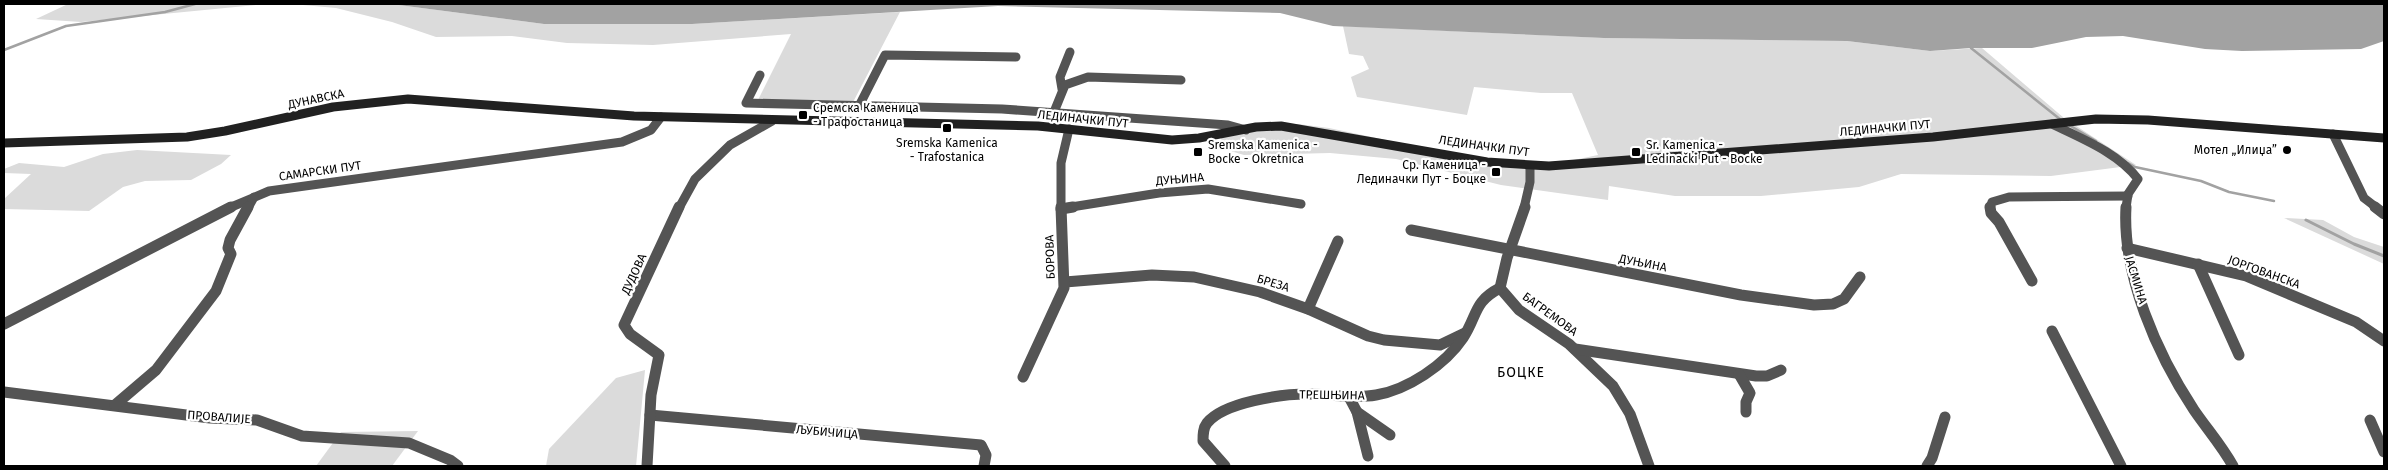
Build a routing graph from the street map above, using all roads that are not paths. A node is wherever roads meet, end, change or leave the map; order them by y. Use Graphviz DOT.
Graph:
graph roads {
  1 [pos="1070,52"];
  2 [pos="1016,57"];
  3 [pos="760,75"];
  4 [pos="1181,80"];
  5 [pos="1062,89"];
  6 [pos="859,106"];
  7 [pos="1054,112"];
  8 [pos="634,116"];
  9 [pos="661,117"];
  10 [pos="772,121"];
  11 [pos="2056,124"];
  12 [pos="1069,129"];
  13 [pos="1246,130"];
  14 [pos="2333,134"];
  15 [pos="2384,138"];
  16 [pos="4,142"];
  17 [pos="1530,166"];
  18 [pos="254,196"];
  19 [pos="2128,196"];
  20 [pos="1301,204"];
  21 [pos="1061,209"];
  22 [pos="2384,214"];
  23 [pos="1411,230"];
  24 [pos="1338,241"];
  25 [pos="2127,248"];
  26 [pos="1512,250"];
  27 [pos="2198,264"];
  28 [pos="1860,277"];
  29 [pos="2032,281"];
  30 [pos="1064,282"];
  31 [pos="1500,288"];
  32 [pos="1308,309"];
  33 [pos="4,324"];
  34 [pos="2052,331"];
  35 [pos="1465,333"];
  36 [pos="2384,342"];
  37 [pos="1575,349"];
  38 [pos="2239,355"];
  39 [pos="1782,370"];
  40 [pos="1739,374"];
  41 [pos="1023,377"];
  42 [pos="4,392"];
  43 [pos="1349,397"];
  44 [pos="115,405"];
  45 [pos="1357,412"];
  46 [pos="1746,412"];
  47 [pos="650,415"];
  48 [pos="1945,417"];
  49 [pos="2370,420"];
  50 [pos="1390,435"];
  51 [pos="2384,452"];
  52 [pos="1368,456"];
  53 [pos="458,466"];
  54 [pos="647,466"];
  55 [pos="984,466"];
  56 [pos="1225,466"];
  57 [pos="1649,466"];
  58 [pos="1927,466"];
  59 [pos="2121,466"];
  60 [pos="2232,466"];
  1 -- 5 [label="street"];
  2 -- 6 [label="street"];
  3 -- 6 [label="street"];
  4 -- 5 [label="street"];
  5 -- 7 [label="street"];
  6 -- 7 [label="street"];
  7 -- 13 [label="street"];
  8 -- 9 [label="main road, ЛЕДИНАЧКИ ПУТ"];
  8 -- 16 [label="main road, ДУНАВСКА"];
  9 -- 10 [label="main road, ЛЕДИНАЧКИ ПУТ"];
  9 -- 18 [label="street, САМАРСКИ ПУТ"];
  10 -- 12 [label="main road, ЛЕДИНАЧКИ ПУТ"];
  10 -- 47 [label="street, ДУДОВА"];
  11 -- 14 [label="main road, ЛЕДИНАЧКИ ПУТ"];
  11 -- 17 [label="main road, ЛЕДИНАЧКИ ПУТ"];
  11 -- 19 [label="street, ЈАСМИНА"];
  12 -- 13 [label="main road, ЛЕДИНАЧКИ ПУТ"];
  12 -- 21 [label="street, БОРОВА"];
  13 -- 17 [label="main road, ЛЕДИНАЧКИ ПУТ"];
  14 -- 15 [label="main road, ЛЕДИНАЧКИ ПУТ"];
  14 -- 22 [label="street"];
  17 -- 26 [label="street"];
  18 -- 33 [label="street, САМАРСКИ ПУТ"];
  18 -- 44 [label="street"];
  19 -- 25 [label="street, ЈАСМИНА"];
  19 -- 29 [label="street"];
  20 -- 21 [label="street, ДУЊИНА"];
  21 -- 30 [label="street, БОРОВА"];
  23 -- 26 [label="street, ДУЊИНА"];
  24 -- 32 [label="street"];
  25 -- 27 [label="street, ЈОРГОВАНСКА"];
  25 -- 60 [label="street, ЈАСМИНА"];
  26 -- 28 [label="street, ДУЊИНА"];
  26 -- 31 [label="street"];
  27 -- 36 [label="street, ЈОРГОВАНСКА"];
  27 -- 38 [label="street"];
  30 -- 32 [label="street, БРЕЗА"];
  30 -- 41 [label="street, БОРОВА"];
  31 -- 35 [label="street, ТРЕШЊИНА"];
  31 -- 37 [label="street, БАГРЕМОВА"];
  32 -- 35 [label="street, БРЕЗА"];
  34 -- 59 [label="street"];
  35 -- 43 [label="street, ТРЕШЊИНА"];
  37 -- 40 [label="street"];
  37 -- 57 [label="street, БАГРЕМОВА"];
  39 -- 40 [label="street"];
  40 -- 46 [label="street"];
  42 -- 44 [label="street, ПРОВАЛИЈЕ"];
  43 -- 45 [label="street"];
  43 -- 56 [label="street, ТРЕШЊИНА"];
  44 -- 53 [label="street, ПРОВАЛИЈЕ"];
  45 -- 50 [label="street"];
  45 -- 52 [label="street"];
  47 -- 54 [label="street, ДУДОВА"];
  47 -- 55 [label="street, ЉУБИЧИЦА"];
  48 -- 58 [label="street"];
  49 -- 51 [label="street"];
}
